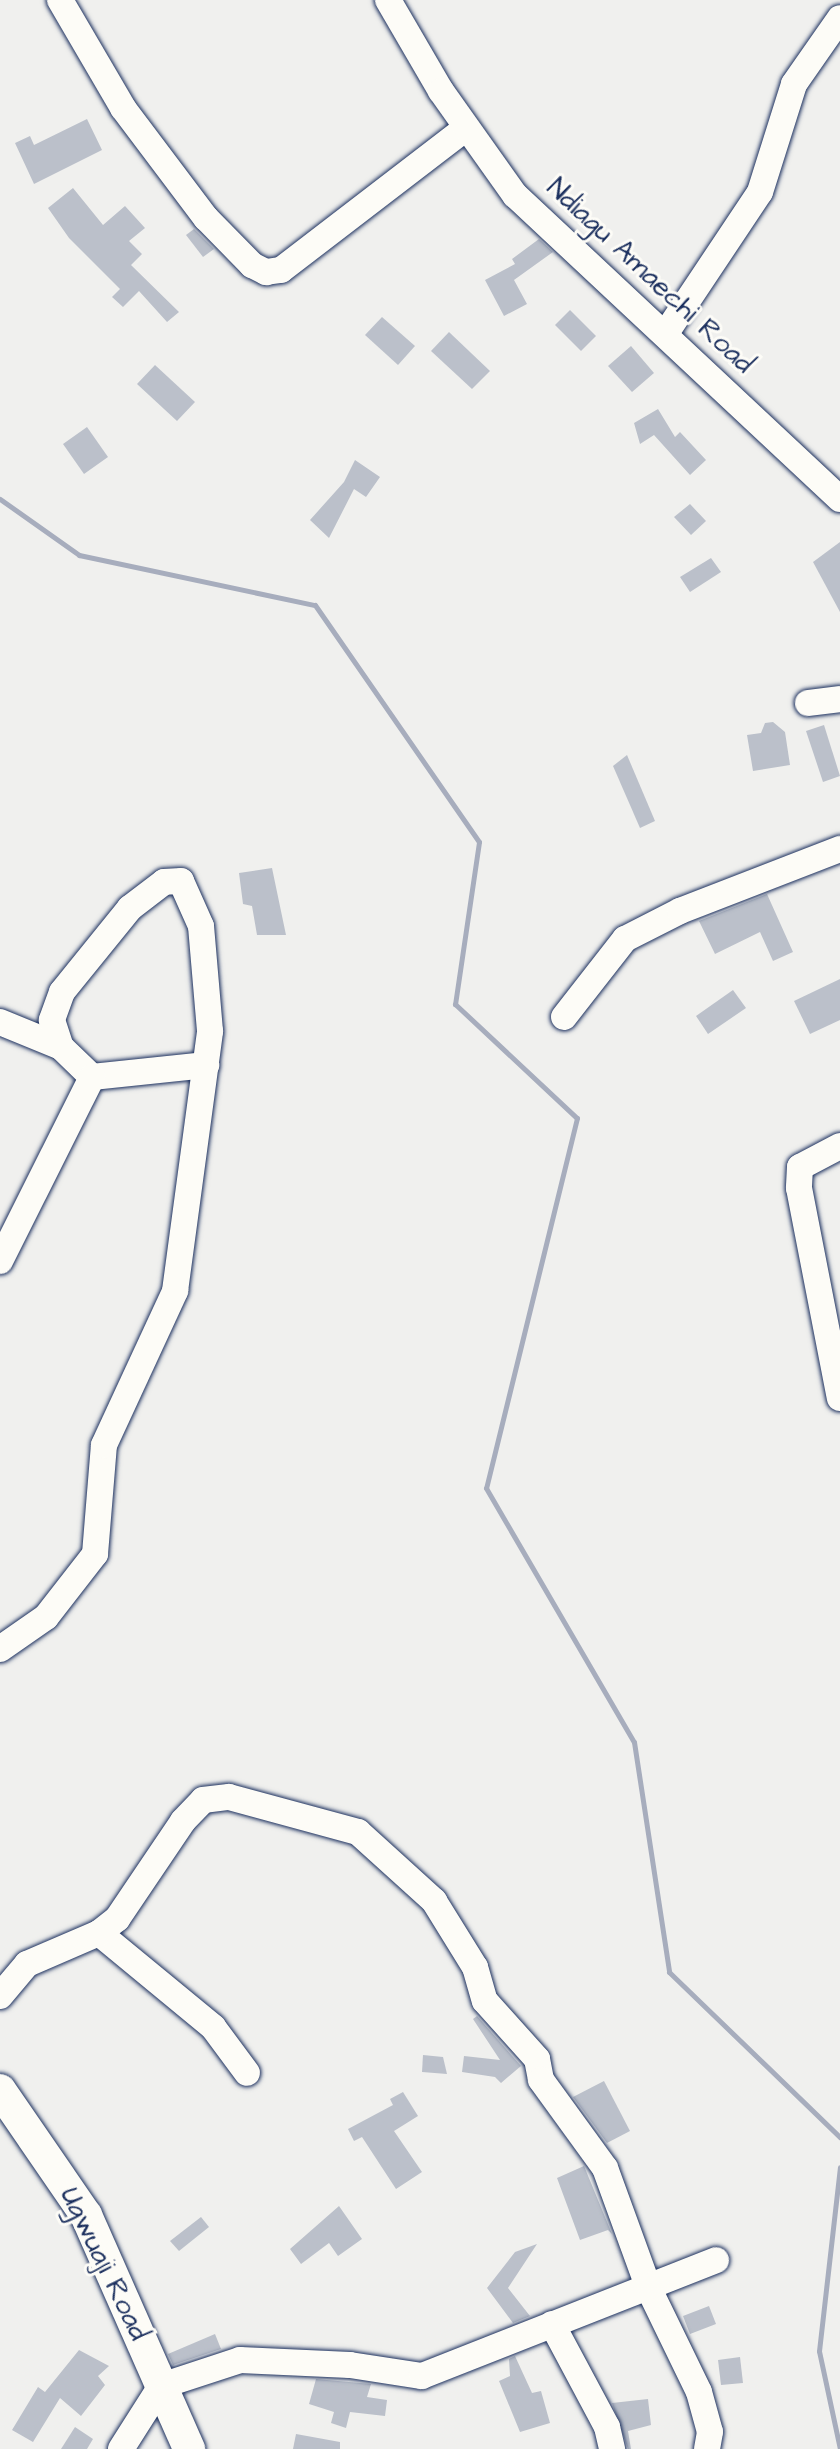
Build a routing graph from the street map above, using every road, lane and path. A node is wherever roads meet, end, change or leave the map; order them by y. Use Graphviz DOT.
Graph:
graph roads {
  1 [pos="60,0"];
  2 [pos="388,0"];
  3 [pos="840,18"];
  4 [pos="466,128"];
  5 [pos="666,333"];
  6 [pos="840,499"];
  7 [pos="840,699"];
  8 [pos="808,703"];
  9 [pos="840,849"];
  10 [pos="564,1017"];
  11 [pos="0,1022"];
  12 [pos="61,1047"];
  13 [pos="206,1065"];
  14 [pos="92,1077"];
  15 [pos="840,1146"];
  16 [pos="0,1261"];
  17 [pos="840,1398"];
  18 [pos="0,1649"];
  19 [pos="99,1933"];
  20 [pos="0,1996"];
  21 [pos="247,2073"];
  22 [pos="0,2090"];
  23 [pos="716,2260"];
  24 [pos="649,2289"];
  25 [pos="552,2324"];
  26 [pos="161,2386"];
  27 [pos="121,2449"];
  28 [pos="189,2449"];
  29 [pos="612,2449"];
  30 [pos="707,2449"];
  1 -- 4 [label="street"];
  2 -- 4 [label="street, Ndiagu Amaechi Road"];
  3 -- 5 [label="street"];
  4 -- 5 [label="street, Ndiagu Amaechi Road"];
  5 -- 6 [label="street, Ndiagu Amaechi Road"];
  7 -- 8 [label="street"];
  9 -- 10 [label="street"];
  11 -- 12 [label="street"];
  12 -- 13 [label="street"];
  12 -- 14 [label="street"];
  13 -- 14 [label="street"];
  13 -- 18 [label="street"];
  14 -- 16 [label="street"];
  15 -- 17 [label="street"];
  19 -- 20 [label="street"];
  19 -- 21 [label="street"];
  19 -- 24 [label="street"];
  22 -- 26 [label="main road, Ugwuaji Road"];
  23 -- 24 [label="street"];
  24 -- 25 [label="street"];
  24 -- 30 [label="street"];
  25 -- 26 [label="street"];
  25 -- 29 [label="street"];
  26 -- 27 [label="street"];
  26 -- 28 [label="main road, Ugwuaji Road"];
}
